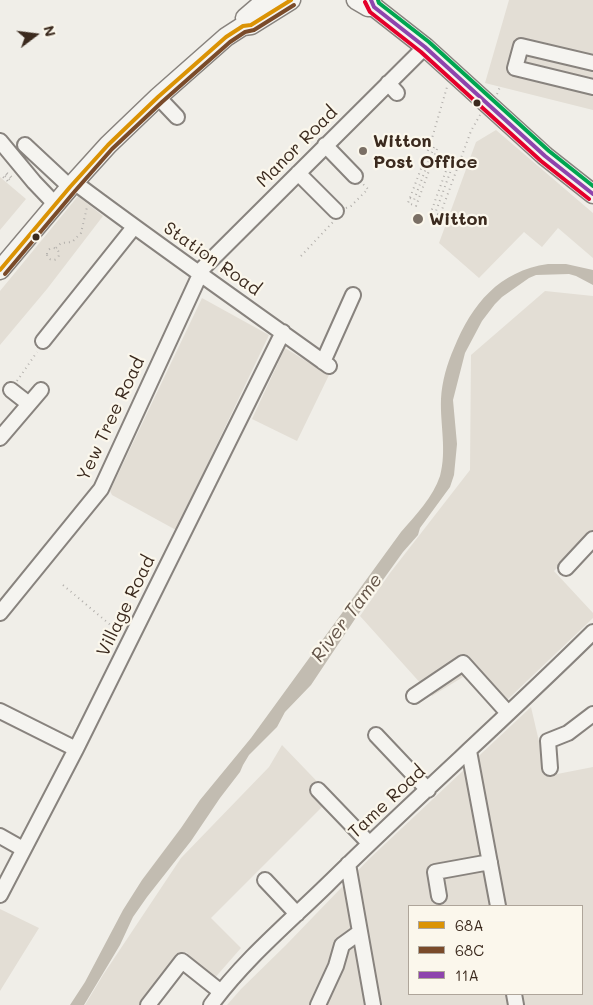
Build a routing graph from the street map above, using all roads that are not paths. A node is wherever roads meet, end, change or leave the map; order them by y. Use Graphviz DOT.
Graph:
graph roads {
  1 [pos="266,0"];
  2 [pos="291,0"];
  3 [pos="356,0"];
  4 [pos="372,4"];
  5 [pos="243,26"];
  6 [pos="425,47"];
  7 [pos="593,62"];
  8 [pos="593,87"];
  9 [pos="158,97"];
  10 [pos="177,117"];
  11 [pos="0,141"];
  12 [pos="325,145"];
  13 [pos="298,173"];
  14 [pos="356,176"];
  15 [pos="32,181"];
  16 [pos="72,184"];
  17 [pos="593,194"];
  18 [pos="55,204"];
  19 [pos="336,211"];
  20 [pos="134,227"];
  21 [pos="0,270"];
  22 [pos="199,275"];
  23 [pos="353,294"];
  24 [pos="283,332"];
  25 [pos="43,341"];
  26 [pos="11,390"];
  27 [pos="41,390"];
  28 [pos="29,404"];
  29 [pos="0,438"];
  30 [pos="592,544"];
  31 [pos="566,568"];
  32 [pos="0,613"];
  33 [pos="592,635"];
  34 [pos="414,696"];
  35 [pos="0,710"];
  36 [pos="508,712"];
  37 [pos="593,714"];
  38 [pos="376,735"];
  39 [pos="76,749"];
  40 [pos="469,752"];
  41 [pos="550,768"];
  42 [pos="318,790"];
  43 [pos="428,790"];
  44 [pos="0,836"];
  45 [pos="369,843"];
  46 [pos="23,849"];
  47 [pos="490,862"];
  48 [pos="348,864"];
  49 [pos="265,880"];
  50 [pos="0,895"];
  51 [pos="439,896"];
  52 [pos="498,905"];
  53 [pos="297,914"];
  54 [pos="360,932"];
  55 [pos="221,992"];
  56 [pos="148,1005"];
  57 [pos="211,1005"];
  58 [pos="318,1005"];
  59 [pos="373,1005"];
  1 -- 5 [label="main road"];
  2 -- 5 [label="main road"];
  3 -- 4 [label="main road"];
  4 -- 6 [label="main road"];
  5 -- 9 [label="main road"];
  6 -- 12 [label="street, Manor Road"];
  6 -- 17 [label="main road"];
  7 -- 8 [label="street"];
  9 -- 10 [label="street"];
  9 -- 16 [label="main road"];
  11 -- 15 [label="street"];
  12 -- 13 [label="street, Manor Road"];
  12 -- 14 [label="street"];
  13 -- 19 [label="street"];
  13 -- 22 [label="street, Manor Road"];
  15 -- 16 [label="street, Station Road"];
  15 -- 18 [label="street"];
  16 -- 18 [label="main road"];
  16 -- 20 [label="street, Station Road"];
  18 -- 21 [label="main road"];
  20 -- 22 [label="street, Station Road"];
  20 -- 25 [label="street"];
  22 -- 24 [label="street, Station Road"];
  22 -- 32 [label="street, Yew Tree Road"];
  23 -- 24 [label="street, Station Road"];
  24 -- 39 [label="street, Village Road"];
  26 -- 28 [label="street"];
  27 -- 28 [label="street"];
  28 -- 29 [label="street"];
  30 -- 31 [label="street"];
  33 -- 36 [label="street, Tame Road"];
  34 -- 36 [label="street"];
  35 -- 39 [label="street"];
  36 -- 40 [label="street, Tame Road"];
  37 -- 41 [label="street"];
  38 -- 43 [label="street"];
  39 -- 46 [label="street, Village Road"];
  40 -- 43 [label="street, Tame Road"];
  40 -- 47 [label="street"];
  42 -- 45 [label="street"];
  43 -- 45 [label="street, Tame Road"];
  44 -- 46 [label="street"];
  45 -- 48 [label="street, Tame Road"];
  46 -- 50 [label="street, Village Road"];
  47 -- 51 [label="street"];
  47 -- 52 [label="street"];
  48 -- 53 [label="street, Tame Road"];
  48 -- 54 [label="street"];
  49 -- 53 [label="street"];
  53 -- 55 [label="street, Tame Road"];
  54 -- 58 [label="street"];
  54 -- 59 [label="street"];
  55 -- 56 [label="street"];
  55 -- 57 [label="street, Tame Road"];
}
